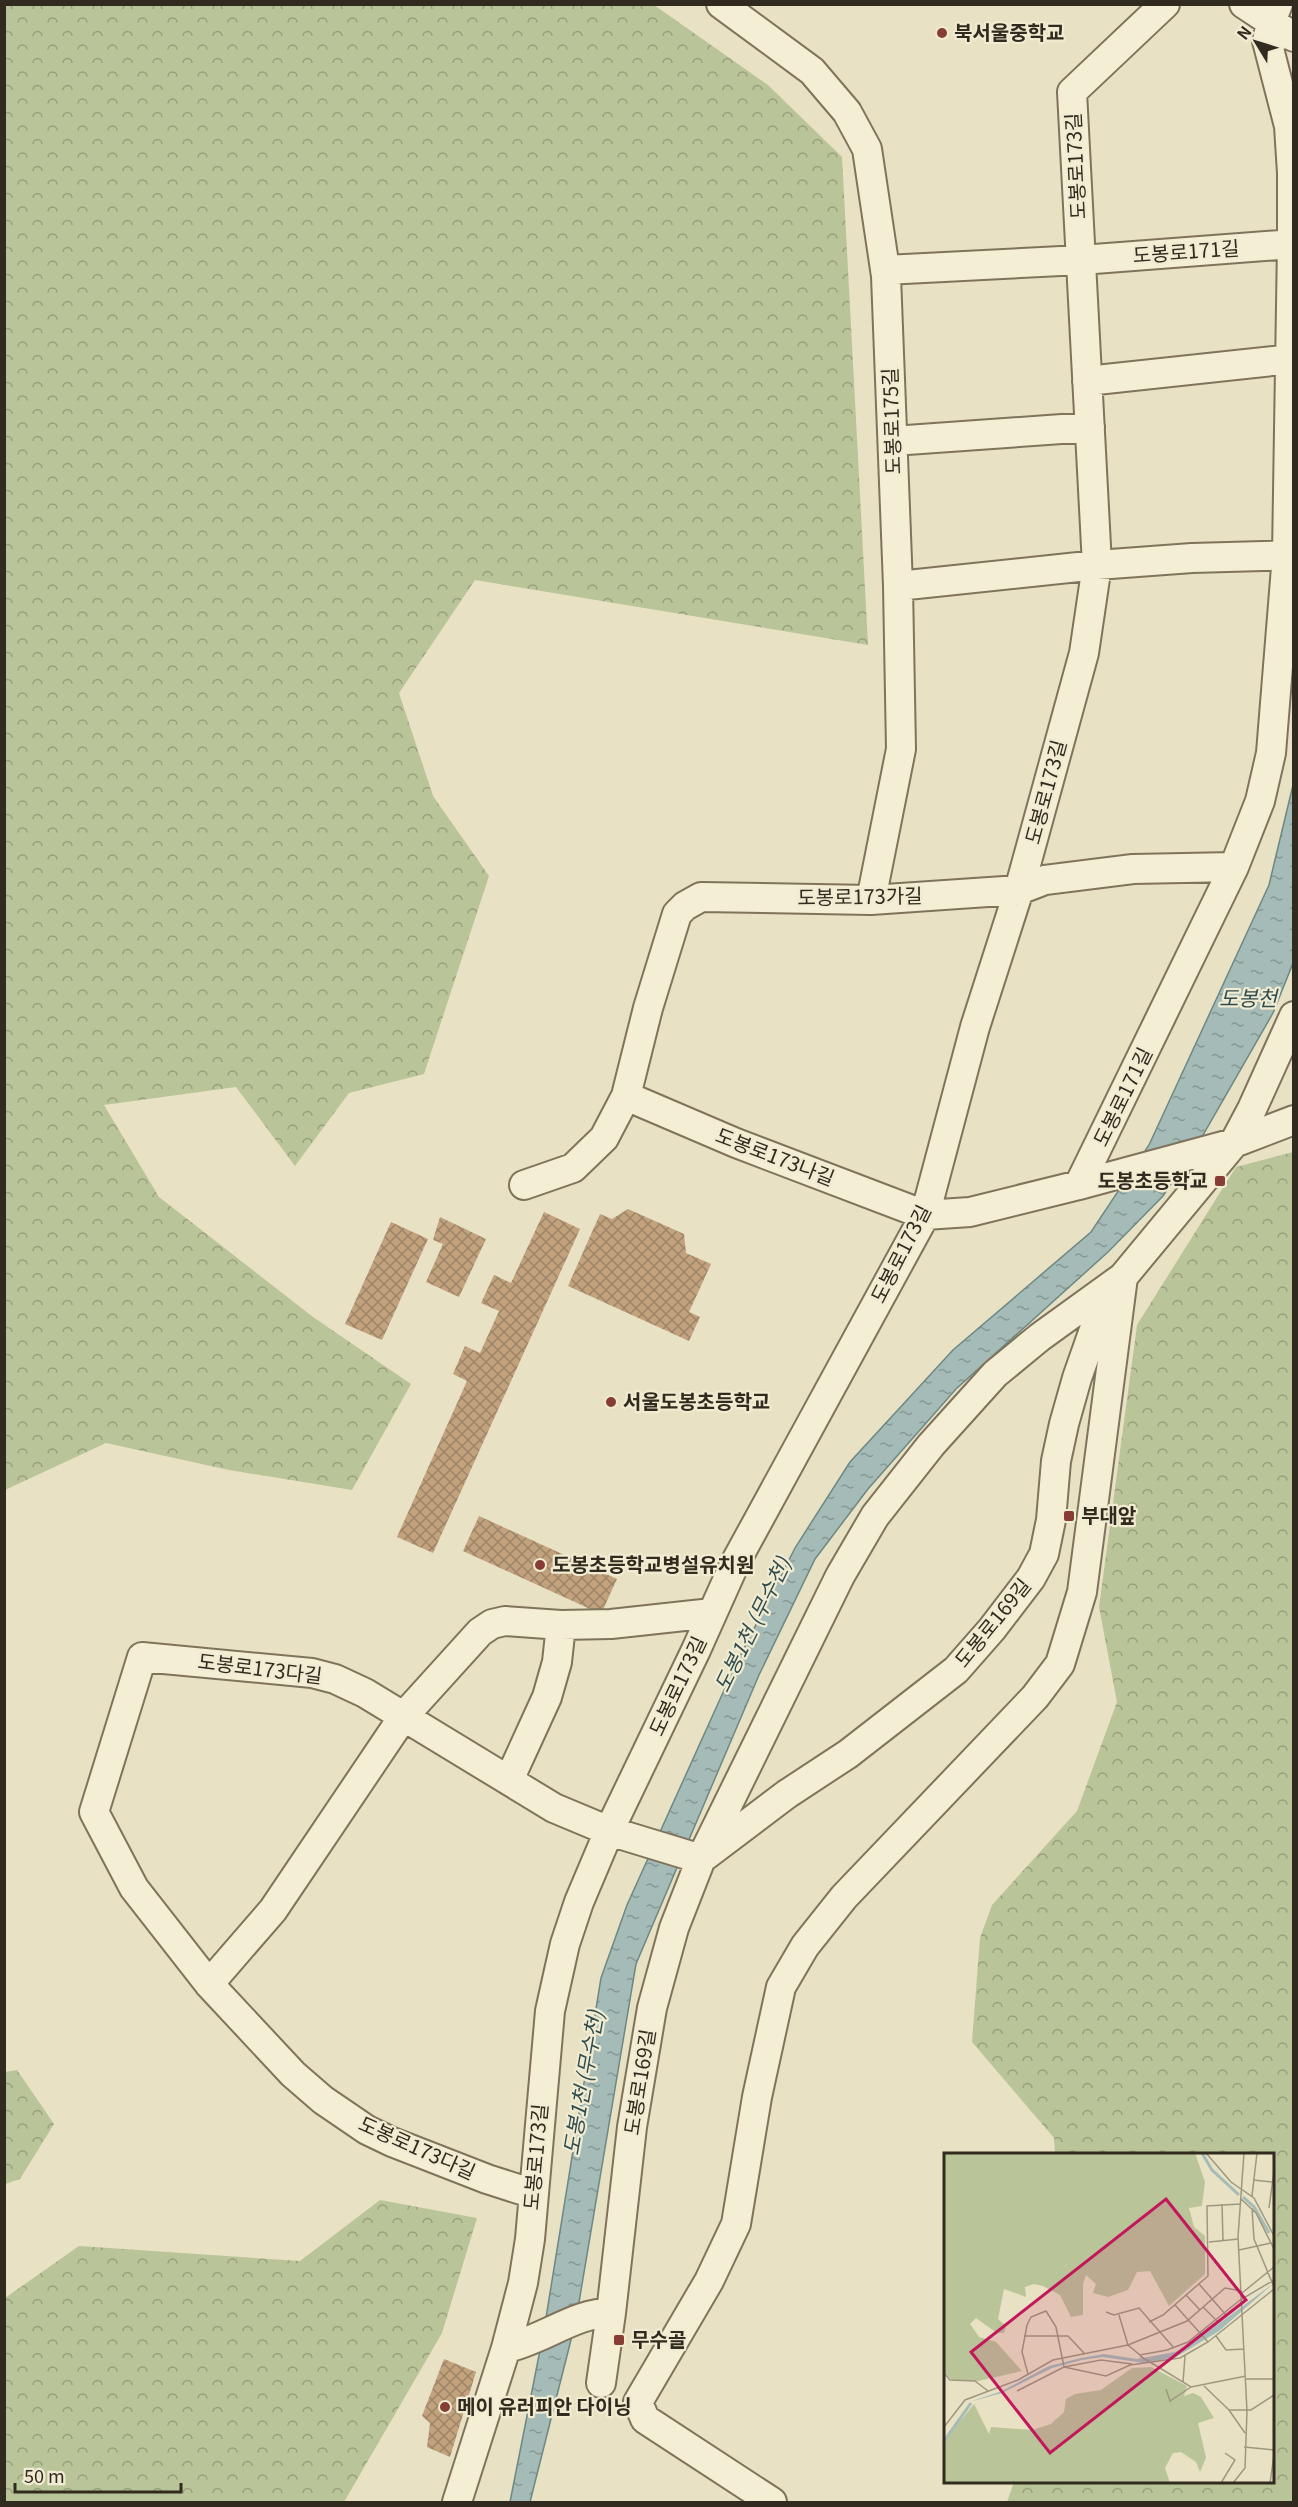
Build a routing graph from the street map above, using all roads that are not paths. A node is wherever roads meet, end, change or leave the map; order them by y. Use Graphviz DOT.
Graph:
graph roads {
  1 [pos="721,4"];
  2 [pos="1165,4"];
  3 [pos="1244,4"];
  4 [pos="1282,23"];
  5 [pos="1292,244"];
  6 [pos="1081,260"];
  7 [pos="885,270"];
  8 [pos="1291,359"];
  9 [pos="1087,381"];
  10 [pos="1090,427"];
  11 [pos="893,441"];
  12 [pos="1290,555"];
  13 [pos="1098,565"];
  14 [pos="898,586"];
  15 [pos="1234,867"];
  16 [pos="1019,890"];
  17 [pos="871,900"];
  18 [pos="1293,1016"];
  19 [pos="626,1096"];
  20 [pos="1293,1120"];
  21 [pos="1228,1144"];
  22 [pos="1090,1182"];
  23 [pos="524,1185"];
  24 [pos="925,1215"];
  25 [pos="1123,1277"];
  26 [pos="712,1613"];
  27 [pos="561,1625"];
  28 [pos="403,1717"];
  29 [pos="509,1780"];
  30 [pos="616,1833"];
  31 [pos="697,1858"];
  32 [pos="208,1984"];
  33 [pos="534,2194"];
  34 [pos="604,2313"];
  35 [pos="514,2346"];
  36 [pos="601,2384"];
  37 [pos="458,2502"];
  38 [pos="772,2502"];
  1 -- 7 [label="street, 도봉로175길"];
  2 -- 6 [label="street, 도봉로173길"];
  3 -- 4 [label="street"];
  4 -- 5 [label="street, 도봉로171길"];
  5 -- 6 [label="street, 도봉로171길"];
  5 -- 8 [label="street, 도봉로171길"];
  6 -- 7 [label="street"];
  6 -- 9 [label="street, 도봉로173길"];
  7 -- 11 [label="street, 도봉로175길"];
  8 -- 9 [label="street"];
  8 -- 12 [label="street, 도봉로171길"];
  9 -- 10 [label="street, 도봉로173길"];
  10 -- 11 [label="street"];
  10 -- 13 [label="street, 도봉로173길"];
  11 -- 14 [label="street, 도봉로175길"];
  12 -- 13 [label="street"];
  12 -- 15 [label="street, 도봉로171길"];
  13 -- 14 [label="street"];
  13 -- 16 [label="street, 도봉로173길"];
  14 -- 17 [label="street, 도봉로175길"];
  15 -- 16 [label="street"];
  15 -- 22 [label="street, 도봉로171길"];
  16 -- 17 [label="street, 도봉로173가길"];
  16 -- 24 [label="street, 도봉로173길"];
  17 -- 19 [label="street, 도봉로173가길"];
  18 -- 21 [label="street, 도봉로169길"];
  19 -- 23 [label="street"];
  19 -- 24 [label="street, 도봉로173나길"];
  20 -- 21 [label="street"];
  21 -- 22 [label="street"];
  21 -- 25 [label="street, 도봉로169길"];
  22 -- 24 [label="street"];
  24 -- 26 [label="street, 도봉로173길"];
  25 -- 31 [label="street, 도봉로169길"];
  25 -- 31 [label="street, 도봉로169길"];
  25 -- 38 [label="street"];
  26 -- 27 [label="street"];
  26 -- 30 [label="street, 도봉로173길"];
  27 -- 28 [label="street"];
  27 -- 29 [label="street"];
  28 -- 29 [label="street"];
  28 -- 32 [label="street"];
  28 -- 32 [label="street, 도봉로173다길"];
  29 -- 30 [label="street"];
  30 -- 31 [label="street"];
  30 -- 33 [label="street, 도봉로173길"];
  31 -- 34 [label="street, 도봉로169길"];
  32 -- 33 [label="street, 도봉로173다길"];
  33 -- 35 [label="street, 도봉로173길"];
  34 -- 35 [label="street"];
  34 -- 36 [label="street, 도봉로169길"];
  35 -- 37 [label="street"];
}
